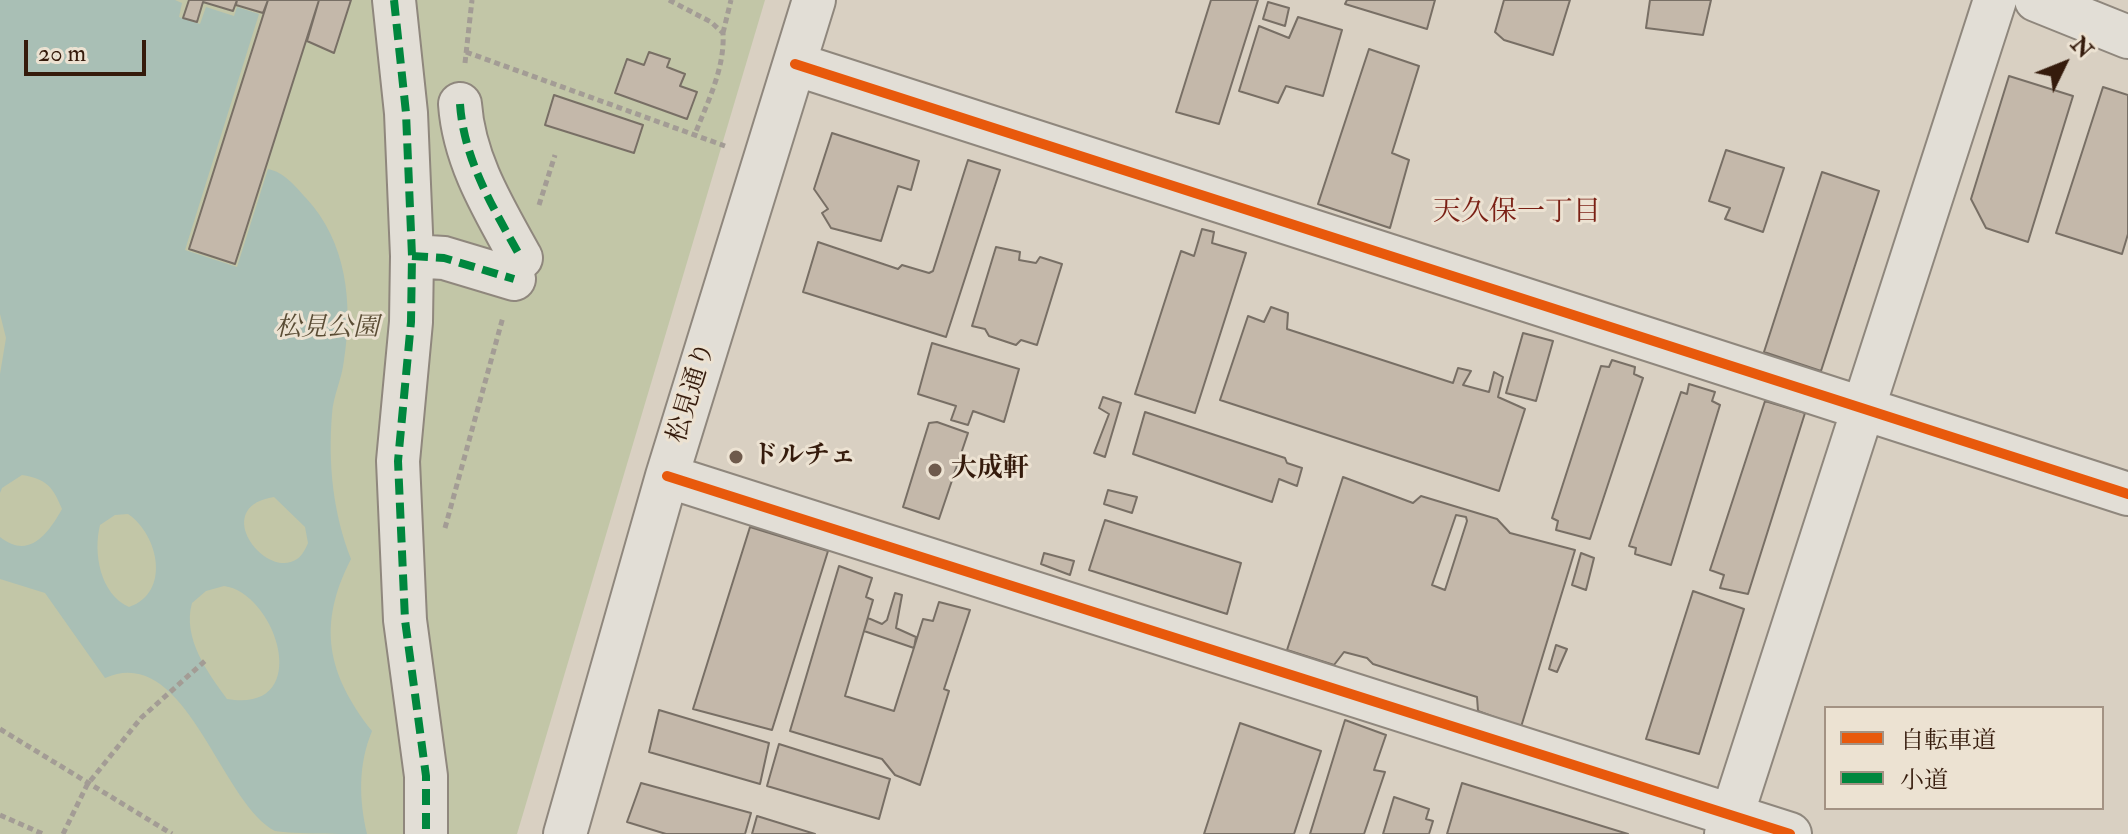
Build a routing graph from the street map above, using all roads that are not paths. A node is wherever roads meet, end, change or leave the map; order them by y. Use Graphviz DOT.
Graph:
graph roads {
  1 [pos="394,0"];
  2 [pos="814,0"];
  3 [pos="1995,0"];
  4 [pos="2036,0"];
  5 [pos="2128,37"];
  6 [pos="795,64"];
  7 [pos="460,104"];
  8 [pos="412,256"];
  9 [pos="1862,408"];
  10 [pos="667,476"];
  11 [pos="2128,494"];
  12 [pos="1729,825"];
  13 [pos="426,834"];
  14 [pos="565,834"];
  15 [pos="1790,834"];
  1 -- 8 [label="street"];
  2 -- 6 [label="street, 松見通り"];
  3 -- 9 [label="street"];
  4 -- 5 [label="street"];
  6 -- 9 [label="street"];
  6 -- 10 [label="street, 松見通り"];
  7 -- 8 [label="street"];
  8 -- 13 [label="street"];
  9 -- 11 [label="street"];
  9 -- 12 [label="street"];
  10 -- 12 [label="street"];
  10 -- 14 [label="street, 松見通り"];
  12 -- 15 [label="street"];
}
